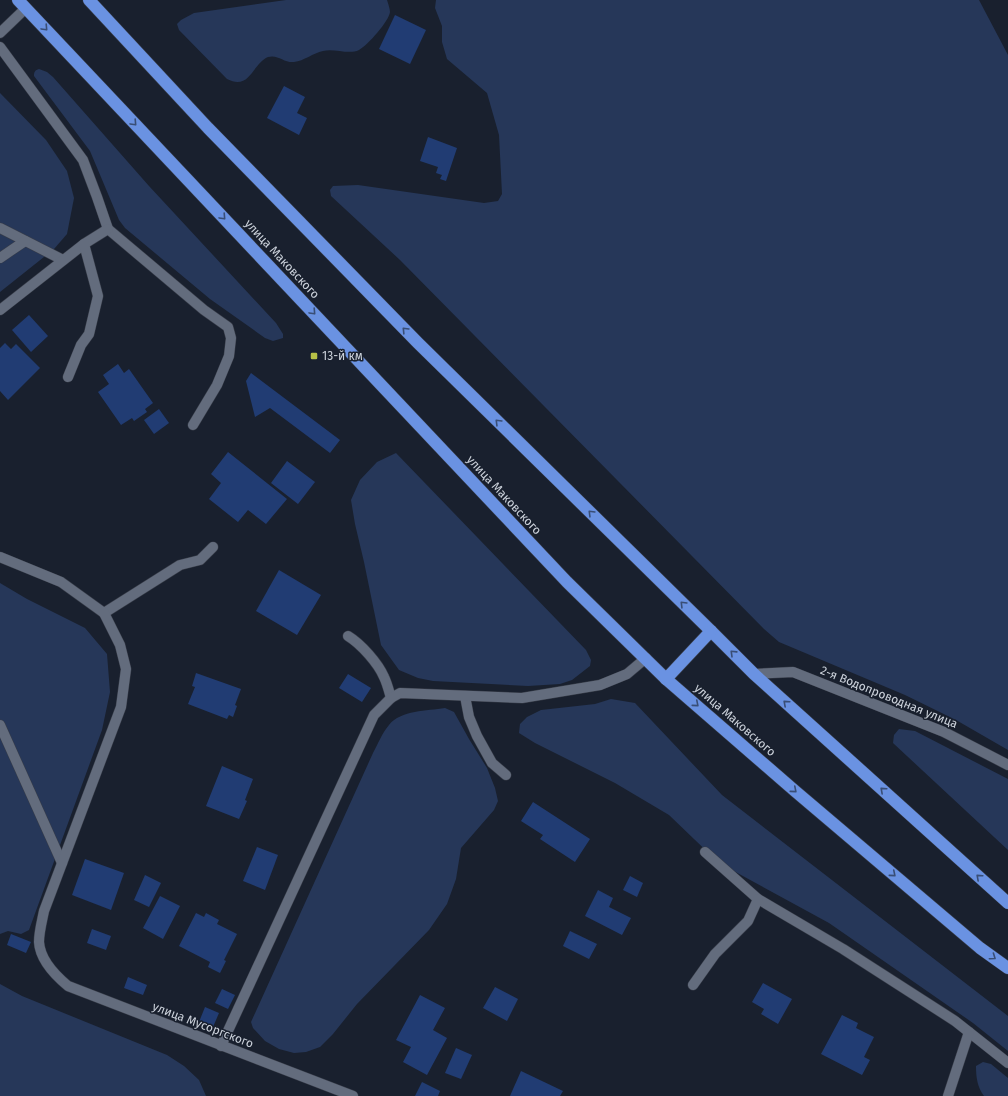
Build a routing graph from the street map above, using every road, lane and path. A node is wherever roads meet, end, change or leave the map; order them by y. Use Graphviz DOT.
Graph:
graph roads {
  1 [pos="89,0"];
  2 [pos="22,4"];
  3 [pos="0,32"];
  4 [pos="0,47"];
  5 [pos="0,228"];
  6 [pos="108,229"];
  7 [pos="25,242"];
  8 [pos="84,244"];
  9 [pos="0,258"];
  10 [pos="63,260"];
  11 [pos="0,310"];
  12 [pos="68,377"];
  13 [pos="193,425"];
  14 [pos="213,547"];
  15 [pos="0,557"];
  16 [pos="104,613"];
  17 [pos="711,631"];
  18 [pos="348,636"];
  19 [pos="646,658"];
  20 [pos="754,674"];
  21 [pos="666,679"];
  22 [pos="465,696"];
  23 [pos="391,698"];
  24 [pos="0,725"];
  25 [pos="1008,765"];
  26 [pos="506,775"];
  27 [pos="705,852"];
  28 [pos="62,863"];
  29 [pos="758,899"];
  30 [pos="1008,903"];
  31 [pos="1008,968"];
  32 [pos="693,985"];
  33 [pos="969,1032"];
  34 [pos="221,1046"];
  35 [pos="1008,1063"];
  36 [pos="353,1096"];
  37 [pos="948,1096"];
  17 -- 1 [label="highway, one-way"];
  2 -- 3 [label="street"];
  2 -- 19 [label="highway, улица Маковского, one-way"];
  4 -- 6 [label="street"];
  5 -- 7 [label="street"];
  6 -- 8 [label="street"];
  6 -- 13 [label="street"];
  7 -- 9 [label="street"];
  7 -- 10 [label="street"];
  8 -- 10 [label="street"];
  8 -- 12 [label="street"];
  10 -- 11 [label="street"];
  14 -- 16 [label="street"];
  15 -- 16 [label="street"];
  16 -- 28 [label="street, улица Мусоргского"];
  20 -- 17 [label="highway, one-way"];
  17 -- 21 [label="highway"];
  18 -- 23 [label="street"];
  19 -- 21 [label="highway, улица Маковского"];
  19 -- 22 [label="street"];
  20 -- 25 [label="street, 2-я Водопроводная улица"];
  30 -- 20 [label="highway, one-way"];
  21 -- 31 [label="highway, улица Маковского, one-way"];
  22 -- 23 [label="street"];
  22 -- 26 [label="street"];
  23 -- 34 [label="street"];
  24 -- 28 [label="street"];
  27 -- 29 [label="street"];
  28 -- 34 [label="street, улица Мусоргского"];
  29 -- 32 [label="street"];
  29 -- 33 [label="street"];
  33 -- 35 [label="street"];
  33 -- 37 [label="street"];
  34 -- 36 [label="street, улица Мусоргского"];
}
